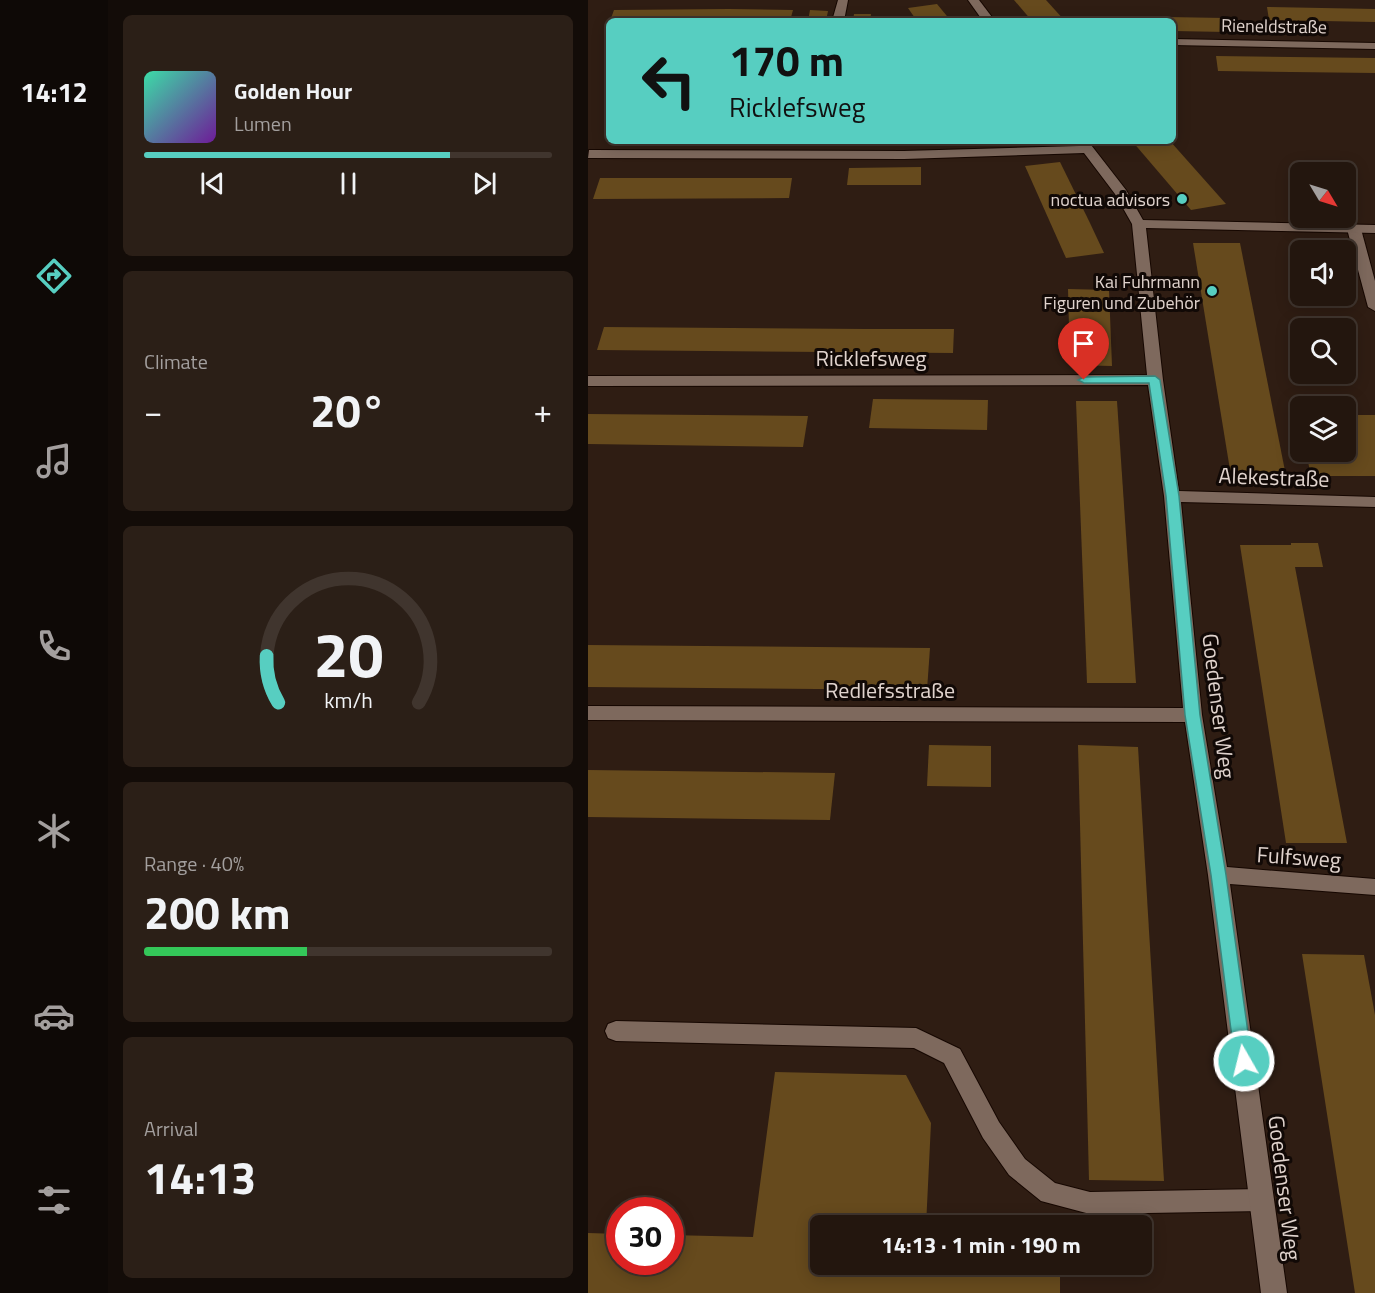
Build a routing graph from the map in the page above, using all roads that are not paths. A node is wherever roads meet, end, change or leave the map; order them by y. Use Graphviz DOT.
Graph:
graph roads {
  1 [pos="843,0"];
  2 [pos="973,0"];
  3 [pos="839,18"];
  4 [pos="987,18"];
  5 [pos="1176,42"];
  6 [pos="1375,46"];
  7 [pos="1085,145"];
  8 [pos="589,154"];
  9 [pos="1138,224"];
  10 [pos="1354,229"];
  11 [pos="1375,229"];
  12 [pos="1375,307"];
  13 [pos="1155,380"];
  14 [pos="588,381"];
  15 [pos="1172,496"];
  16 [pos="1375,502"];
  17 [pos="588,713"];
  18 [pos="1192,715"];
  19 [pos="1218,875"];
  20 [pos="1375,887"];
  21 [pos="616,1031"];
  22 [pos="1262,1200"];
  23 [pos="1274,1293"];
  1 -- 3 [label="street"];
  2 -- 4 [label="street"];
  5 -- 6 [label="street, Rieneldstraße"];
  7 -- 8 [label="street"];
  7 -- 9 [label="street, Goedenser Weg"];
  9 -- 10 [label="street"];
  9 -- 13 [label="street, Goedenser Weg"];
  10 -- 11 [label="street"];
  10 -- 12 [label="street"];
  13 -- 14 [label="street, Ricklefsweg"];
  13 -- 15 [label="street, Goedenser Weg"];
  15 -- 16 [label="street, Alekestraße"];
  15 -- 18 [label="street, Goedenser Weg"];
  17 -- 18 [label="street, Redlefsstraße"];
  18 -- 19 [label="street, Goedenser Weg"];
  19 -- 20 [label="street, Fulfsweg"];
  19 -- 22 [label="street, Goedenser Weg"];
  21 -- 22 [label="street"];
  22 -- 23 [label="street, Goedenser Weg"];
}
